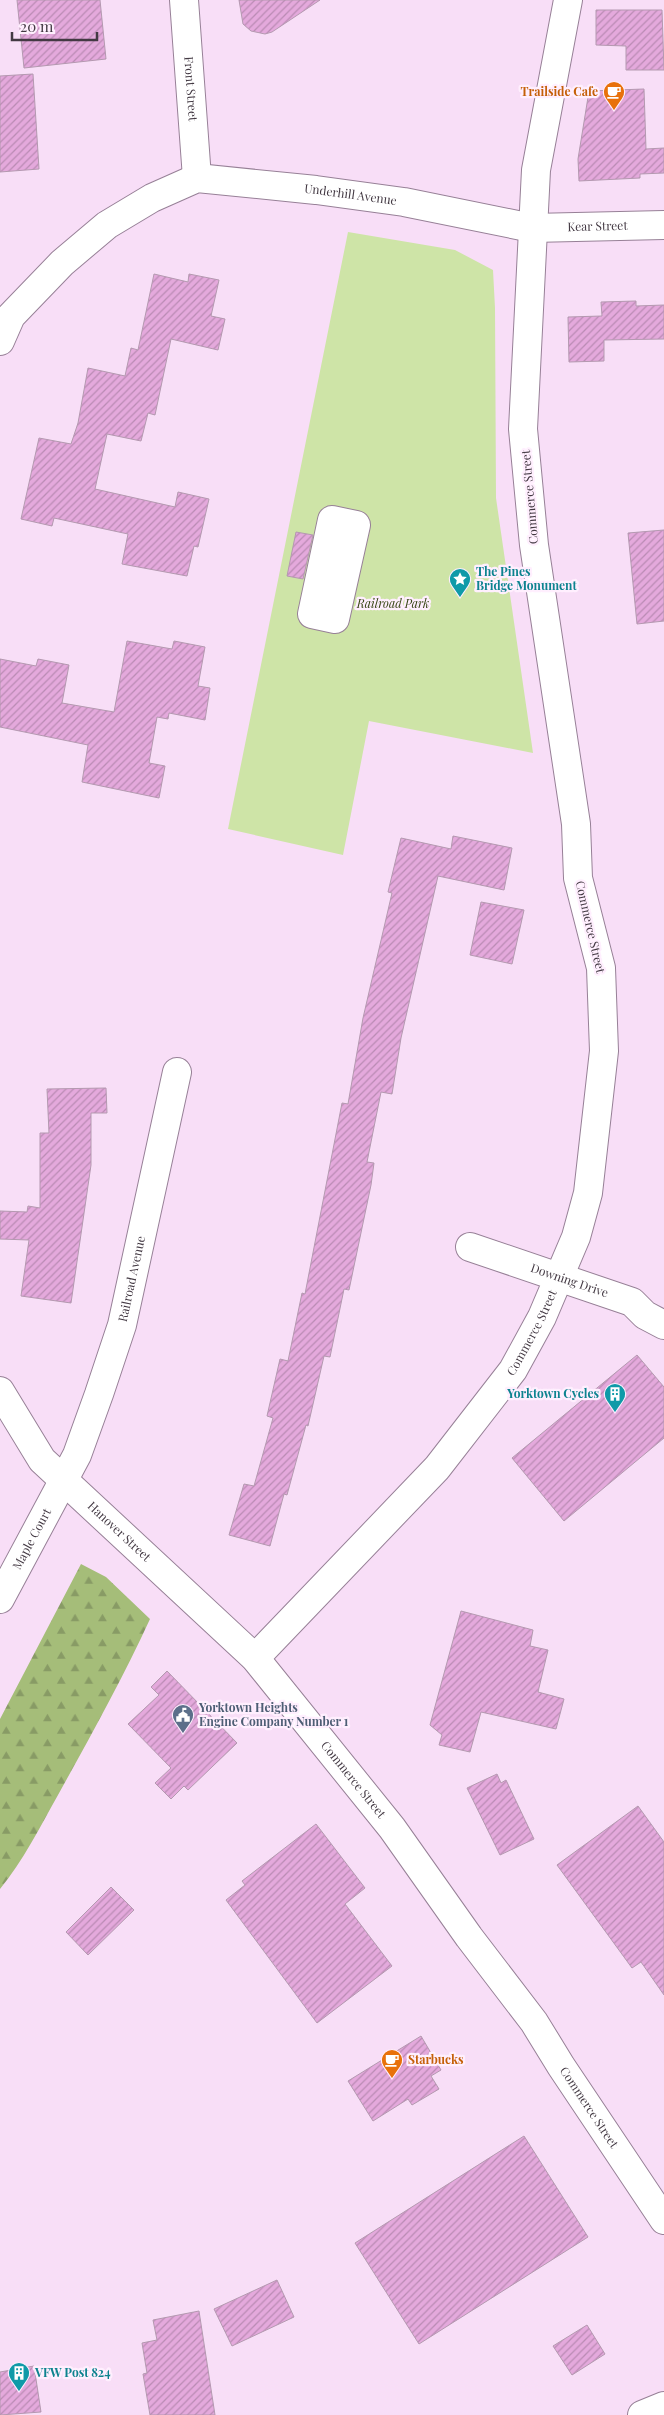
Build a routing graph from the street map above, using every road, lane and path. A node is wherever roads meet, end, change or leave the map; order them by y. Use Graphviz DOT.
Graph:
graph roads {
  1 [pos="184,0"];
  2 [pos="568,0"];
  3 [pos="197,178"];
  4 [pos="664,225"];
  5 [pos="532,228"];
  6 [pos="6,312"];
  7 [pos="0,341"];
  8 [pos="177,1072"];
  9 [pos="470,1247"];
  10 [pos="559,1277"];
  11 [pos="664,1325"];
  12 [pos="0,1391"];
  13 [pos="64,1479"];
  14 [pos="0,1599"];
  15 [pos="255,1658"];
  16 [pos="664,2220"];
  17 [pos="664,2406"];
  18 [pos="642,2415"];
  1 -- 3 [label="street, Front Street"];
  2 -- 5 [label="street"];
  3 -- 5 [label="street, Underhill Avenue"];
  3 -- 6 [label="street, Underhill Avenue"];
  4 -- 5 [label="street, Kear Street"];
  5 -- 10 [label="street, Commerce Street"];
  6 -- 7 [label="street, Underhill Avenue"];
  8 -- 13 [label="street, Railroad Avenue"];
  9 -- 10 [label="street, Downing Drive"];
  10 -- 11 [label="street, Downing Drive"];
  10 -- 15 [label="street, Commerce Street"];
  12 -- 13 [label="street, Hanover Street"];
  13 -- 14 [label="street, Maple Court"];
  13 -- 15 [label="street, Hanover Street"];
  15 -- 16 [label="street, Commerce Street"];
  17 -- 18 [label="street"];
}
